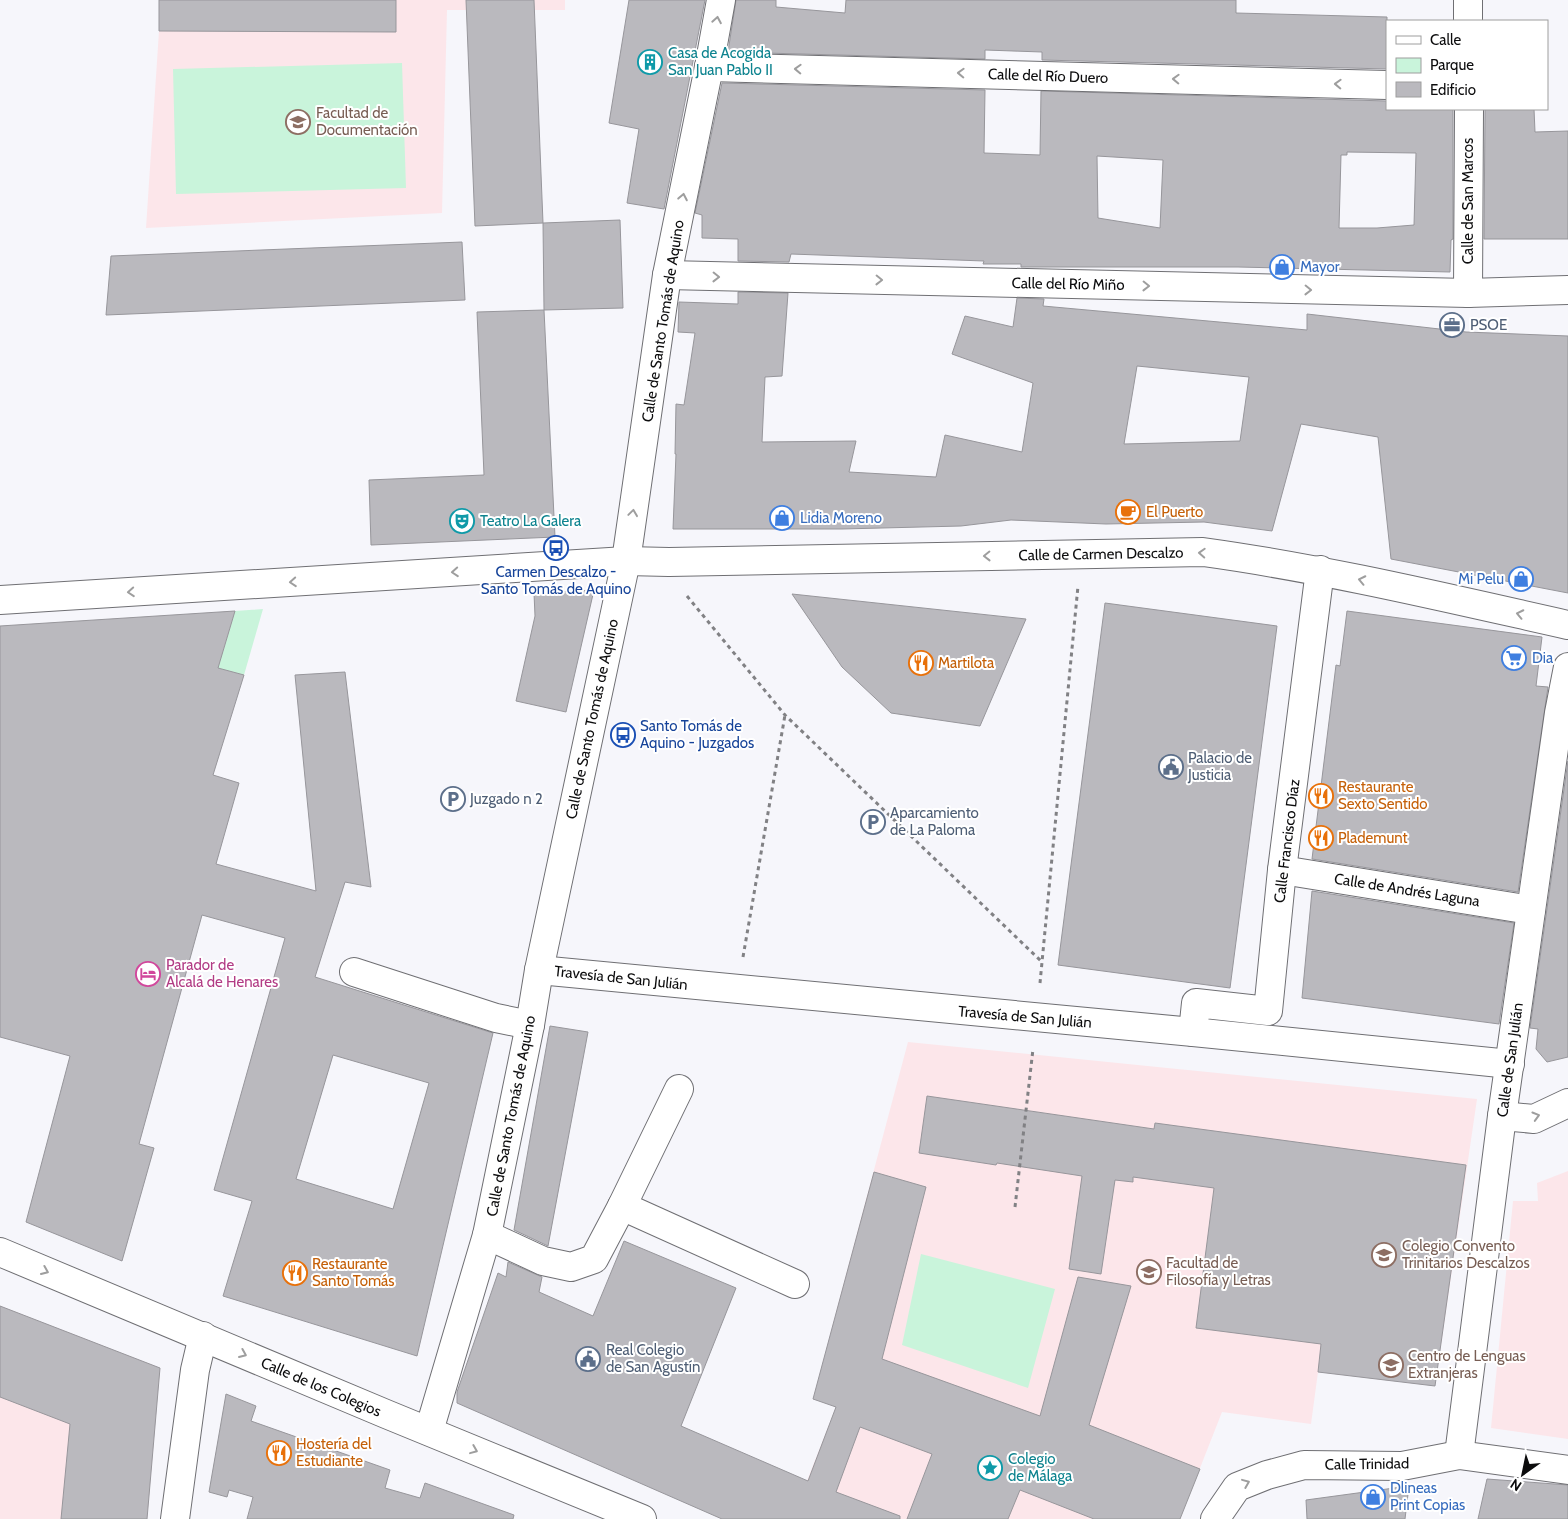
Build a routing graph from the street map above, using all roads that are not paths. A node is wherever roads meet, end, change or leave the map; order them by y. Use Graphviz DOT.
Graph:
graph roads {
  1 [pos="721,0"];
  2 [pos="1468,0"];
  3 [pos="1468,20"];
  4 [pos="709,67"];
  5 [pos="1386,85"];
  6 [pos="1468,110"];
  7 [pos="667,275"];
  8 [pos="1568,290"];
  9 [pos="1468,293"];
  10 [pos="626,561"];
  11 [pos="1320,570"];
  12 [pos="0,600"];
  13 [pos="1568,625"];
  14 [pos="1568,666"];
  15 [pos="1282,870"];
  16 [pos="1531,910"];
  17 [pos="539,970"];
  18 [pos="354,972"];
  19 [pos="530,1025"];
  20 [pos="1193,1032"];
  21 [pos="1510,1064"];
  22 [pos="679,1089"];
  23 [pos="1568,1103"];
  24 [pos="1502,1116"];
  25 [pos="622,1206"];
  26 [pos="487,1235"];
  27 [pos="0,1252"];
  28 [pos="795,1284"];
  29 [pos="203,1336"];
  30 [pos="429,1432"];
  31 [pos="1460,1455"];
  32 [pos="1568,1470"];
  33 [pos="175,1519"];
  34 [pos="642,1519"];
  35 [pos="1215,1519"];
  4 -- 1 [label="street, Calle de Santo Tomás de Aquino, one-way"];
  2 -- 3 [label="street"];
  5 -- 4 [label="street, Calle del Río Duero, one-way"];
  7 -- 4 [label="street, Calle de Santo Tomás de Aquino, one-way"];
  6 -- 9 [label="street, Calle de San Marcos"];
  7 -- 9 [label="street, Calle del Río Miño, one-way"];
  10 -- 7 [label="street, Calle de Santo Tomás de Aquino, one-way"];
  8 -- 9 [label="street, Calle del Río Miño"];
  11 -- 10 [label="street, Calle de Carmen Descalzo, one-way"];
  10 -- 12 [label="street, Calle de Carmen Descalzo, one-way"];
  10 -- 17 [label="street, Calle de Santo Tomás de Aquino"];
  13 -- 11 [label="street, Calle de Carmen Descalzo, one-way"];
  11 -- 15 [label="street, Calle Francisco Díaz"];
  14 -- 16 [label="street, Calle de San Julián"];
  15 -- 16 [label="street, Calle de Andrés Laguna"];
  15 -- 20 [label="street, Calle Francisco Díaz"];
  16 -- 21 [label="street, Calle de San Julián"];
  17 -- 19 [label="street, Calle de Santo Tomás de Aquino"];
  17 -- 20 [label="street, Travesía de San Julián"];
  18 -- 19 [label="street"];
  19 -- 26 [label="street, Calle de Santo Tomás de Aquino"];
  20 -- 21 [label="street, Travesía de San Julián"];
  21 -- 24 [label="street, Calle de San Julián"];
  22 -- 25 [label="street"];
  24 -- 23 [label="street, one-way"];
  24 -- 31 [label="street, Calle de San Julián"];
  25 -- 26 [label="street"];
  25 -- 28 [label="street"];
  26 -- 30 [label="street, Calle de Santo Tomás de Aquino"];
  27 -- 29 [label="street, Calle de los Colegios, one-way"];
  29 -- 30 [label="street, Calle de los Colegios, one-way"];
  29 -- 33 [label="street"];
  30 -- 34 [label="street, Calle de los Colegios, one-way"];
  31 -- 32 [label="street, Calle Trinidad"];
  35 -- 31 [label="street, Calle Trinidad, one-way"];
}
